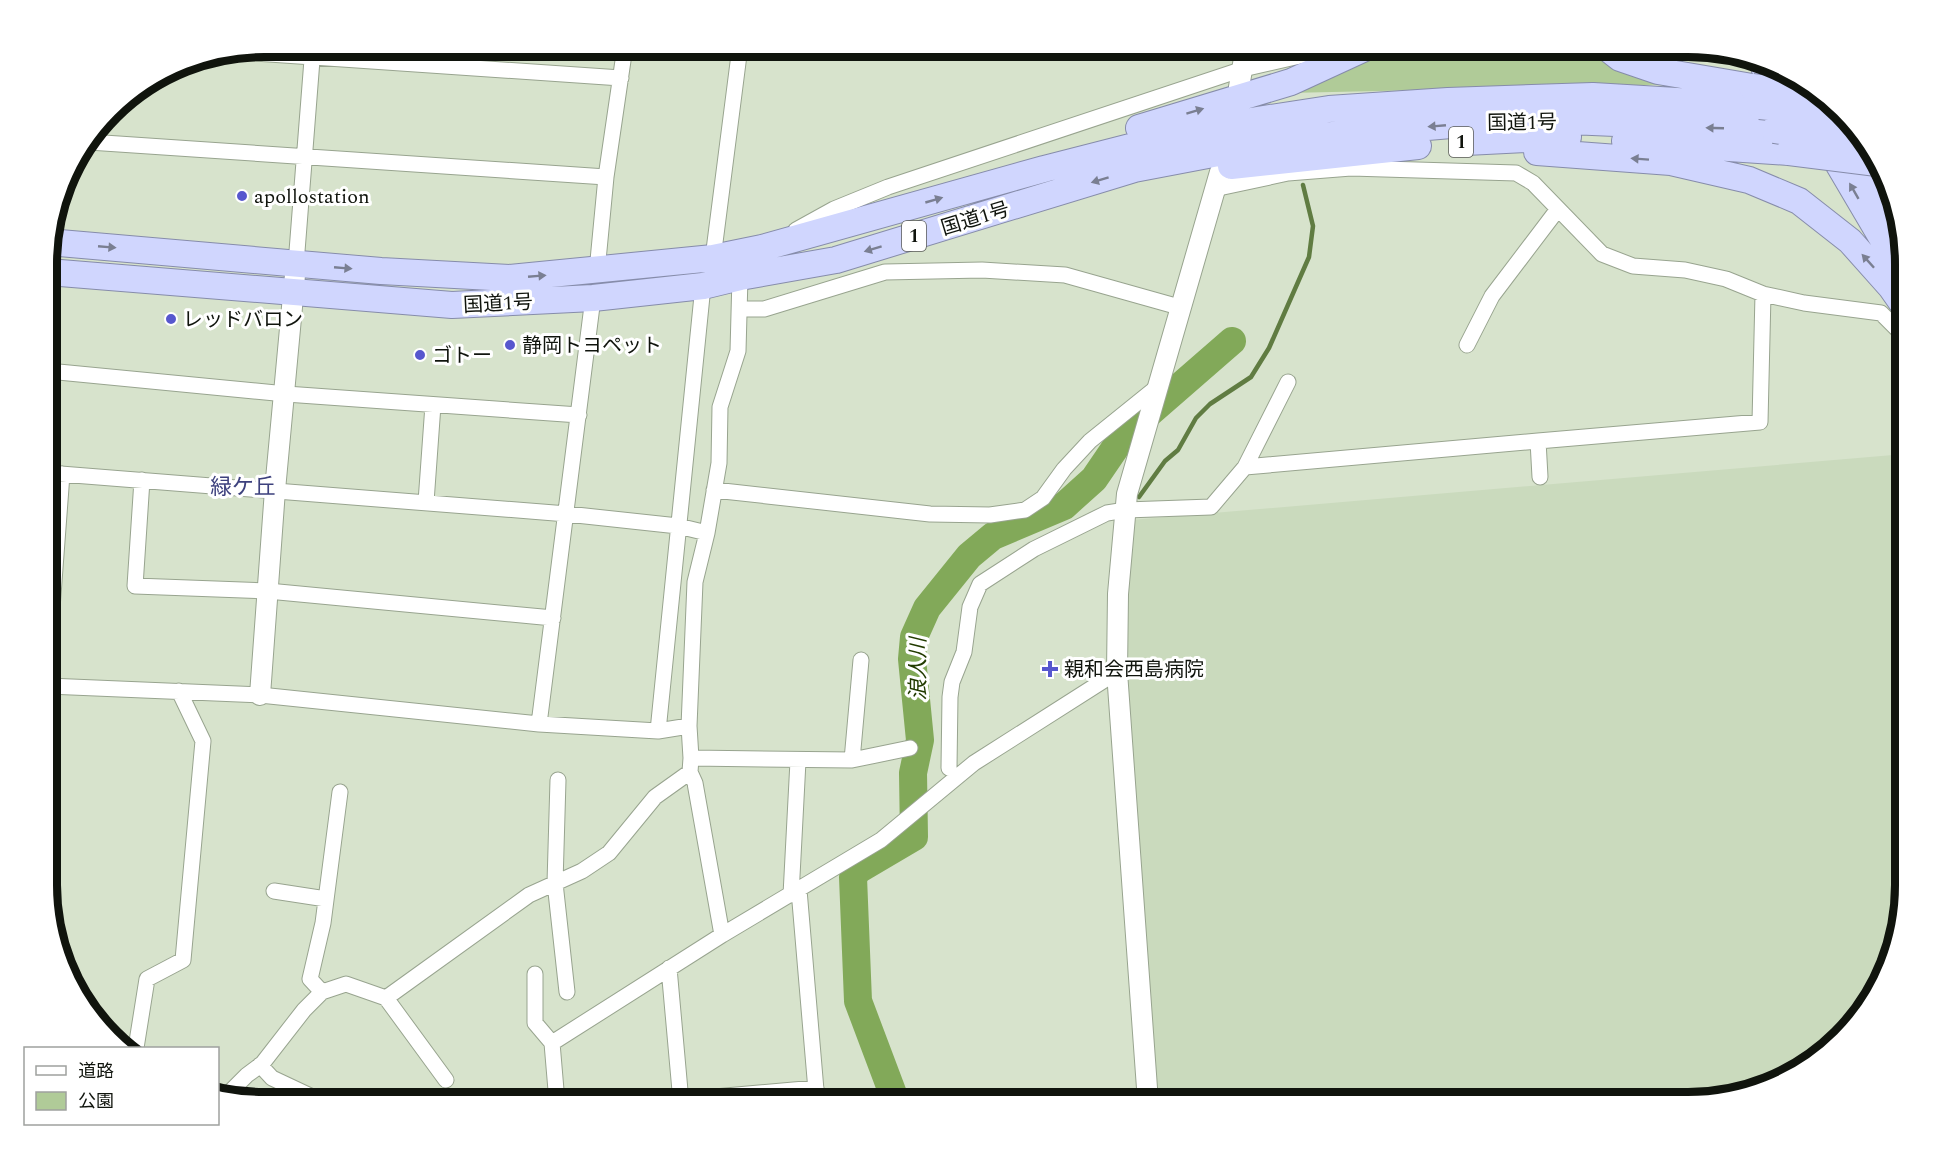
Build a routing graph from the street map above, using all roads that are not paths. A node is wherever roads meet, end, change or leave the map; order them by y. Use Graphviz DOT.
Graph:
graph roads {
  1 [pos="313,57"];
  2 [pos="372,57"];
  3 [pos="624,57"];
  4 [pos="739,57"];
  5 [pos="1244,57"];
  6 [pos="1305,57"];
  7 [pos="1344,57"];
  8 [pos="1619,57"];
  9 [pos="1765,72"];
  10 [pos="621,78"];
  11 [pos="1241,78"];
  12 [pos="1793,86"];
  13 [pos="1759,87"];
  14 [pos="1806,94"];
  15 [pos="1826,111"];
  16 [pos="1837,122"];
  17 [pos="1494,139"];
  18 [pos="97,143"];
  19 [pos="1862,153"];
  20 [pos="1863,156"];
  21 [pos="305,158"];
  22 [pos="1044,169"];
  23 [pos="1134,169"];
  24 [pos="606,177"];
  25 [pos="1217,180"];
  26 [pos="1887,208"];
  27 [pos="1558,209"];
  28 [pos="59,243"];
  29 [pos="762,248"];
  30 [pos="713,258"];
  31 [pos="1895,261"];
  32 [pos="296,264"];
  33 [pos="597,271"];
  34 [pos="57,273"];
  35 [pos="740,277"];
  36 [pos="703,286"];
  37 [pos="295,292"];
  38 [pos="1895,293"];
  39 [pos="1763,294"];
  40 [pos="593,298"];
  41 [pos="1179,307"];
  42 [pos="740,309"];
  43 [pos="1895,327"];
  44 [pos="1467,345"];
  45 [pos="57,372"];
  46 [pos="1288,382"];
  47 [pos="1156,392"];
  48 [pos="286,394"];
  49 [pos="433,405"];
  50 [pos="579,415"];
  51 [pos="1538,441"];
  52 [pos="1245,467"];
  53 [pos="57,474"];
  54 [pos="1540,477"];
  55 [pos="142,480"];
  56 [pos="276,490"];
  57 [pos="714,490"];
  58 [pos="426,502"];
  59 [pos="1126,510"];
  60 [pos="567,514"];
  61 [pos="678,526"];
  62 [pos="707,533"];
  63 [pos="268,591"];
  64 [pos="553,618"];
  65 [pos="861,660"];
  66 [pos="1117,672"];
  67 [pos="57,686"];
  68 [pos="179,691"];
  69 [pos="260,695"];
  70 [pos="538,724"];
  71 [pos="689,726"];
  72 [pos="658,731"];
  73 [pos="910,748"];
  74 [pos="798,760"];
  75 [pos="852,760"];
  76 [pos="691,765"];
  77 [pos="949,768"];
  78 [pos="558,780"];
  79 [pos="340,792"];
  80 [pos="555,883"];
  81 [pos="274,891"];
  82 [pos="795,892"];
  83 [pos="326,899"];
  84 [pos="722,935"];
  85 [pos="669,968"];
  86 [pos="535,974"];
  87 [pos="322,992"];
  88 [pos="567,992"];
  89 [pos="386,998"];
  90 [pos="552,1043"];
  91 [pos="136,1047"];
  92 [pos="260,1065"];
  93 [pos="446,1080"];
  94 [pos="233,1089"];
  95 [pos="302,1092"];
  96 [pos="556,1092"];
  97 [pos="680,1092"];
  98 [pos="816,1092"];
  99 [pos="1147,1092"];
  1 -- 21 [label="street"];
  2 -- 10 [label="street"];
  3 -- 10 [label="street"];
  4 -- 30 [label="street"];
  5 -- 11 [label="street"];
  6 -- 11 [label="street"];
  22 -- 7 [label="highway, 1, one-way"];
  8 -- 13 [label="highway, 1"];
  9 -- 13 [label="highway, 1"];
  10 -- 24 [label="street"];
  11 -- 29 [label="street"];
  31 -- 12 [label="highway, one-way"];
  13 -- 14 [label="highway, 1, bridge"];
  13 -- 15 [label="highway, 国道1号 / 1, bridge"];
  13 -- 22 [label="highway, 国道1号 / 1"];
  16 -- 26 [label="highway"];
  17 -- 20 [label="highway, 1, bridge"];
  17 -- 23 [label="highway, 1"];
  38 -- 17 [label="highway, 1, one-way"];
  18 -- 21 [label="street"];
  19 -- 23 [label="highway, 国道1号 / 1, one-way, bridge"];
  21 -- 24 [label="street"];
  21 -- 32 [label="street"];
  29 -- 22 [label="highway, 国道1号 / 1, one-way"];
  23 -- 35 [label="highway, 国道1号 / 1, one-way"];
  24 -- 33 [label="street"];
  25 -- 27 [label="street"];
  25 -- 41 [label="street"];
  27 -- 39 [label="street"];
  27 -- 44 [label="street"];
  28 -- 32 [label="highway, 国道1号 / 1, one-way"];
  29 -- 30 [label="highway, 国道1号 / 1"];
  30 -- 33 [label="highway, 国道1号 / 1"];
  32 -- 33 [label="highway, 国道1号 / 1, one-way"];
  32 -- 37 [label="street"];
  34 -- 37 [label="highway, 国道1号 / 1"];
  35 -- 36 [label="highway, 国道1号 / 1"];
  35 -- 42 [label="street"];
  36 -- 40 [label="highway, 国道1号 / 1"];
  36 -- 61 [label="street"];
  37 -- 40 [label="highway, 国道1号 / 1"];
  37 -- 48 [label="street"];
  39 -- 43 [label="street"];
  39 -- 51 [label="street"];
  40 -- 50 [label="street"];
  41 -- 42 [label="street"];
  41 -- 47 [label="street"];
  42 -- 57 [label="street"];
  45 -- 48 [label="street"];
  46 -- 52 [label="street"];
  47 -- 57 [label="street"];
  47 -- 59 [label="street"];
  48 -- 49 [label="street"];
  48 -- 56 [label="street"];
  49 -- 50 [label="street"];
  49 -- 58 [label="street"];
  50 -- 60 [label="street"];
  51 -- 52 [label="street"];
  51 -- 54 [label="street"];
  52 -- 59 [label="street"];
  53 -- 55 [label="street"];
  55 -- 56 [label="street"];
  55 -- 63 [label="street"];
  56 -- 58 [label="street"];
  56 -- 63 [label="street"];
  57 -- 62 [label="street"];
  58 -- 60 [label="street"];
  59 -- 66 [label="street"];
  59 -- 77 [label="street"];
  60 -- 61 [label="street"];
  60 -- 64 [label="street"];
  61 -- 62 [label="street"];
  61 -- 72 [label="street"];
  62 -- 71 [label="street"];
  63 -- 64 [label="street"];
  63 -- 69 [label="street"];
  64 -- 70 [label="street"];
  65 -- 75 [label="street"];
  66 -- 82 [label="street"];
  66 -- 99 [label="street"];
  67 -- 68 [label="street"];
  68 -- 69 [label="street"];
  68 -- 91 [label="street"];
  69 -- 70 [label="street"];
  70 -- 72 [label="street"];
  71 -- 72 [label="street"];
  71 -- 76 [label="street"];
  73 -- 75 [label="street"];
  74 -- 75 [label="street"];
  74 -- 76 [label="street"];
  74 -- 82 [label="street"];
  76 -- 80 [label="street"];
  76 -- 84 [label="street"];
  78 -- 80 [label="street"];
  79 -- 83 [label="street"];
  80 -- 88 [label="street"];
  80 -- 89 [label="street"];
  81 -- 83 [label="street"];
  82 -- 84 [label="street"];
  82 -- 98 [label="street"];
  83 -- 87 [label="street"];
  84 -- 85 [label="street"];
  85 -- 90 [label="street"];
  85 -- 97 [label="street"];
  86 -- 90 [label="street"];
  87 -- 89 [label="street"];
  87 -- 92 [label="street"];
  89 -- 93 [label="street"];
  90 -- 96 [label="street"];
  92 -- 94 [label="street"];
  92 -- 95 [label="street"];
}
